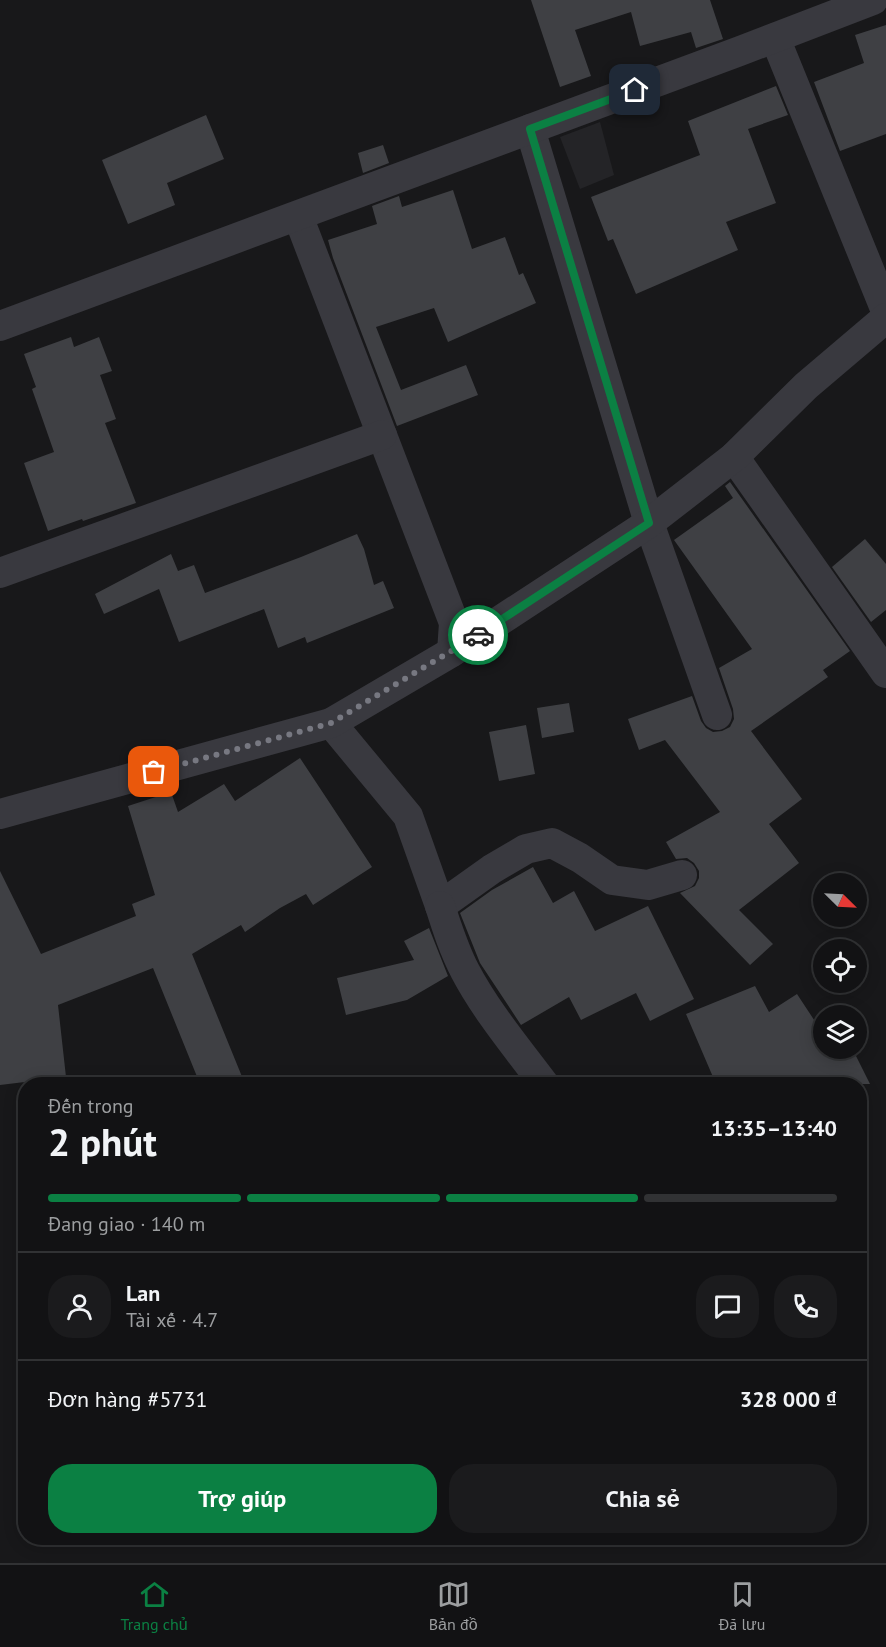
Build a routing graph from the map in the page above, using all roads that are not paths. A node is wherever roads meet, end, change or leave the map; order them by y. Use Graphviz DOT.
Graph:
graph roads {
  1 [pos="873,0"];
  2 [pos="775,38"];
  3 [pos="530,129"];
  4 [pos="298,216"];
  5 [pos="886,311"];
  6 [pos="886,318"];
  7 [pos="0,326"];
  8 [pos="382,435"];
  9 [pos="734,457"];
  10 [pos="649,523"];
  11 [pos="0,573"];
  12 [pos="452,652"];
  13 [pos="886,674"];
  14 [pos="717,715"];
  15 [pos="331,723"];
  16 [pos="0,814"];
  17 [pos="682,875"];
  18 [pos="440,906"];
  19 [pos="539,1077"];
  1 -- 2 [label="street"];
  2 -- 3 [label="street"];
  2 -- 5 [label="street"];
  3 -- 4 [label="street"];
  3 -- 10 [label="street"];
  4 -- 7 [label="street"];
  4 -- 8 [label="street"];
  6 -- 9 [label="street"];
  8 -- 11 [label="street"];
  8 -- 12 [label="street"];
  9 -- 10 [label="street"];
  9 -- 13 [label="street"];
  10 -- 12 [label="street"];
  10 -- 14 [label="street"];
  12 -- 15 [label="street"];
  15 -- 16 [label="street"];
  15 -- 18 [label="street"];
  17 -- 18 [label="street"];
  18 -- 19 [label="street"];
}
